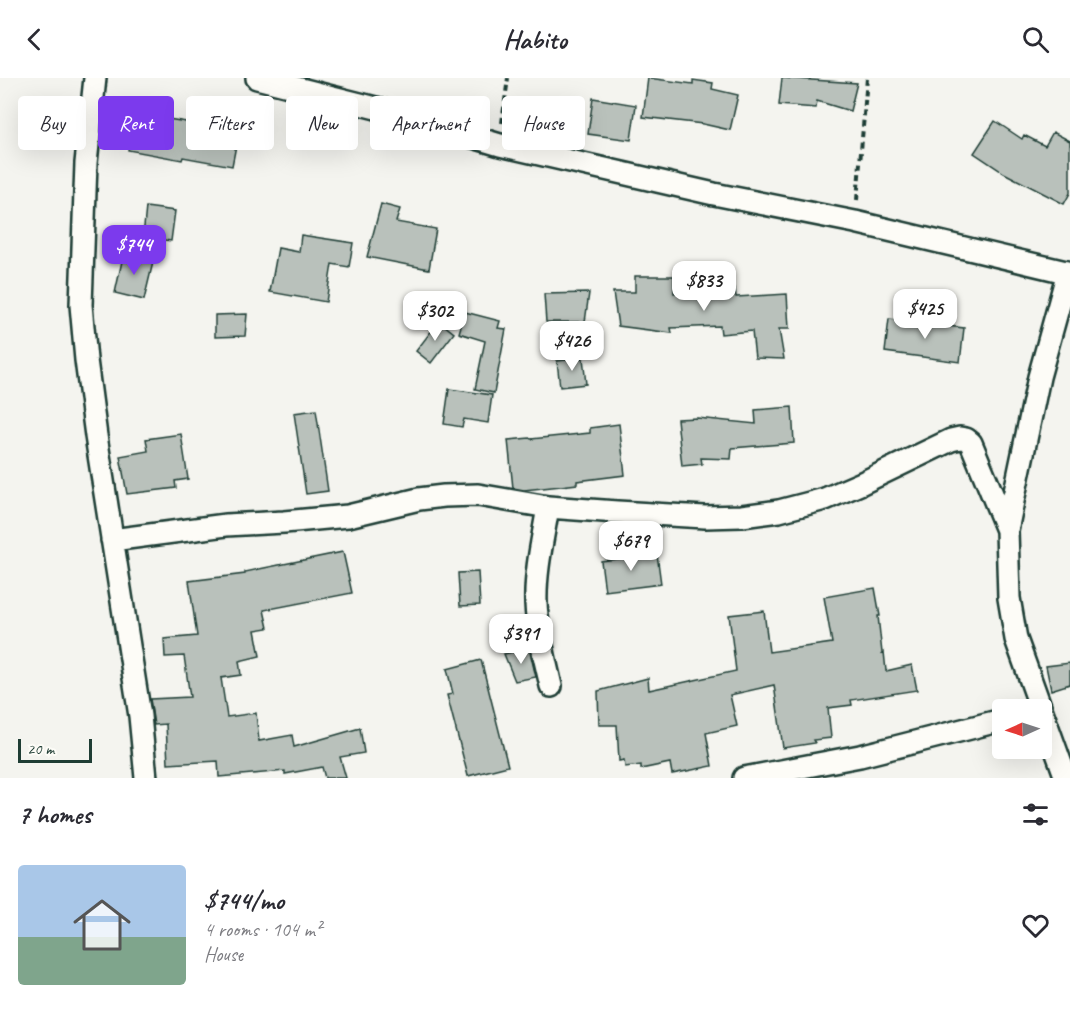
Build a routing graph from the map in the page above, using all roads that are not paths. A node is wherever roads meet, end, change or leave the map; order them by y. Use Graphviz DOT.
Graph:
graph roads {
  1 [pos="95,78"];
  2 [pos="257,78"];
  3 [pos="1069,272"];
  4 [pos="548,507"];
  5 [pos="1007,530"];
  6 [pos="112,540"];
  7 [pos="551,686"];
  8 [pos="1037,699"];
  9 [pos="992,723"];
  10 [pos="1052,740"];
  11 [pos="146,778"];
  12 [pos="744,778"];
  13 [pos="1066,778"];
  1 -- 6 [label="street"];
  2 -- 3 [label="street"];
  3 -- 5 [label="street"];
  4 -- 5 [label="street"];
  4 -- 6 [label="street"];
  4 -- 7 [label="street"];
  5 -- 8 [label="street"];
  6 -- 11 [label="street"];
  9 -- 12 [label="street"];
  10 -- 13 [label="street"];
}
